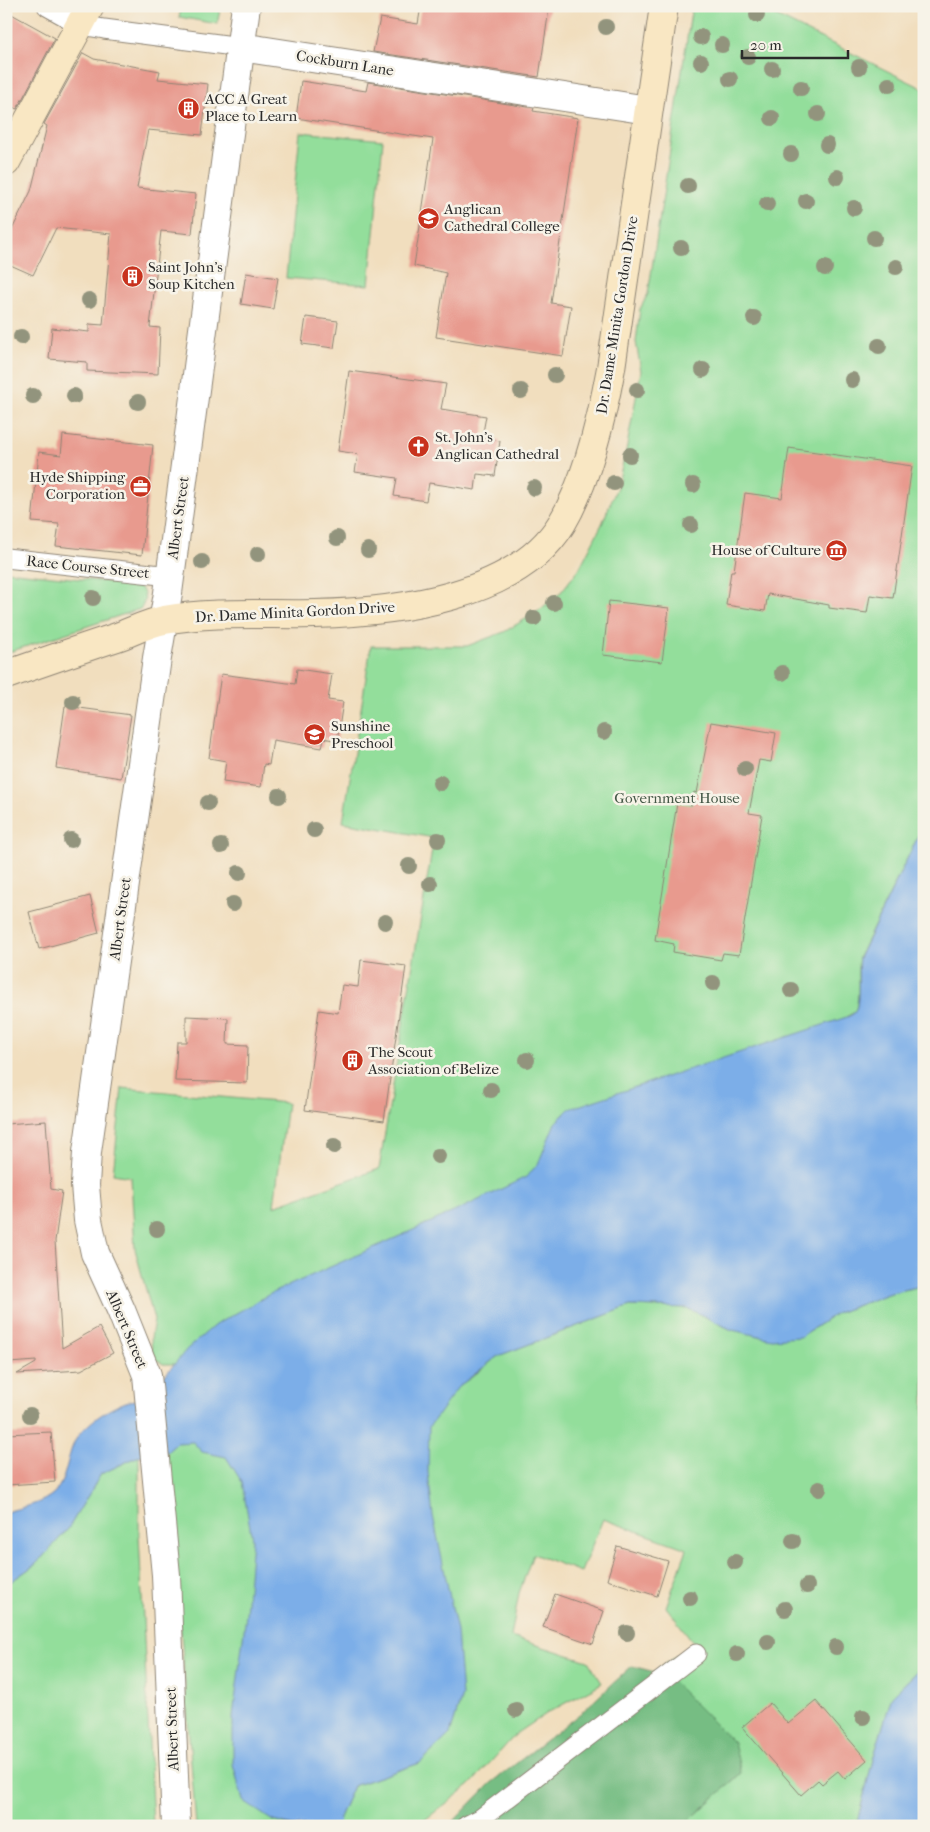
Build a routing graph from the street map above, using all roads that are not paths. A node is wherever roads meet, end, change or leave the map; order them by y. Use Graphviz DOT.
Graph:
graph roads {
  1 [pos="47,6"];
  2 [pos="246,6"];
  3 [pos="664,6"];
  4 [pos="85,16"];
  5 [pos="241,47"];
  6 [pos="648,110"];
  7 [pos="6,162"];
  8 [pos="6,558"];
  9 [pos="170,576"];
  10 [pos="163,620"];
  11 [pos="6,675"];
  12 [pos="696,1654"];
  13 [pos="176,1826"];
  14 [pos="466,1826"];
  1 -- 4 [label="lane, Cockburn Lane"];
  2 -- 5 [label="street, Albert Street"];
  3 -- 6 [label="main road, Dr. Dame Minita Gordon Drive"];
  4 -- 5 [label="lane, Cockburn Lane"];
  4 -- 7 [label="main road"];
  5 -- 6 [label="street, Cockburn Lane"];
  5 -- 9 [label="street, Albert Street"];
  6 -- 10 [label="main road, Dr. Dame Minita Gordon Drive"];
  8 -- 9 [label="lane, Race Course Street"];
  9 -- 10 [label="street, Albert Street"];
  10 -- 11 [label="main road, Dr. Dame Minita Gordon Drive"];
  10 -- 13 [label="street, Albert Street"];
  12 -- 14 [label="lane"];
}
